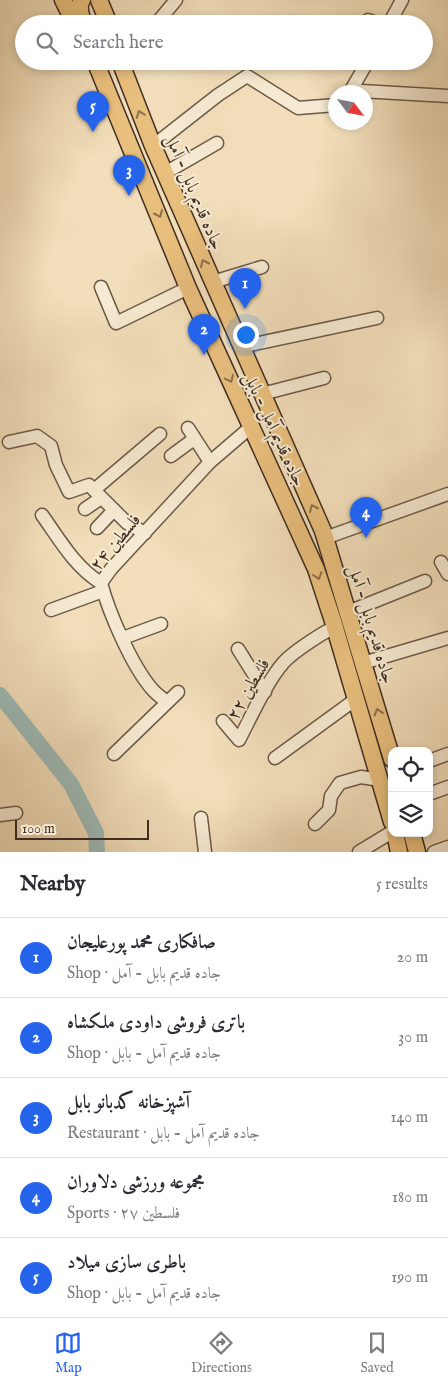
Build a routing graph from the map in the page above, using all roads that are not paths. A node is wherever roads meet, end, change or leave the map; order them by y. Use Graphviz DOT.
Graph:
graph roads {
  1 [pos="63,0"];
  2 [pos="82,0"];
  3 [pos="91,0"];
  4 [pos="176,0"];
  5 [pos="402,0"];
  6 [pos="105,13"];
  7 [pos="71,15"];
  8 [pos="81,15"];
  9 [pos="164,15"];
  10 [pos="394,15"];
  11 [pos="99,70"];
  12 [pos="123,70"];
  13 [pos="363,70"];
  14 [pos="354,85"];
  15 [pos="373,92"];
  16 [pos="448,96"];
  17 [pos="328,106"];
  18 [pos="217,143"];
  19 [pos="153,146"];
  20 [pos="165,173"];
  21 [pos="262,267"];
  22 [pos="212,282"];
  23 [pos="101,287"];
  24 [pos="188,288"];
  25 [pos="378,318"];
  26 [pos="240,346"];
  27 [pos="324,378"];
  28 [pos="262,394"];
  29 [pos="252,426"];
  30 [pos="160,434"];
  31 [pos="9,442"];
  32 [pos="171,456"];
  33 [pos="210,462"];
  34 [pos="98,494"];
  35 [pos="448,494"];
  36 [pos="85,510"];
  37 [pos="114,510"];
  38 [pos="42,514"];
  39 [pos="97,528"];
  40 [pos="145,533"];
  41 [pos="326,538"];
  42 [pos="441,562"];
  43 [pos="448,574"];
  44 [pos="425,581"];
  45 [pos="102,587"];
  46 [pos="51,610"];
  47 [pos="348,612"];
  48 [pos="161,624"];
  49 [pos="335,627"];
  50 [pos="123,638"];
  51 [pos="448,638"];
  52 [pos="238,650"];
  53 [pos="363,663"];
  54 [pos="178,692"];
  55 [pos="265,692"];
  56 [pos="356,699"];
  57 [pos="167,702"];
  58 [pos="223,721"];
  59 [pos="388,747"];
  60 [pos="114,754"];
  61 [pos="448,754"];
  62 [pos="276,758"];
  63 [pos="433,760"];
  64 [pos="380,780"];
  65 [pos="448,787"];
  66 [pos="433,793"];
  67 [pos="388,808"];
  68 [pos="16,813"];
  69 [pos="0,815"];
  70 [pos="201,818"];
  71 [pos="315,824"];
  72 [pos="388,836"];
  73 [pos="394,837"];
  74 [pos="413,837"];
  75 [pos="448,847"];
  76 [pos="205,852"];
  77 [pos="359,852"];
  78 [pos="399,852"];
  79 [pos="417,852"];
  80 [pos="434,852"];
  1 -- 7 [label="main road"];
  2 -- 8 [label="main road"];
  3 -- 6 [label="main road"];
  4 -- 9 [label="street"];
  5 -- 10 [label="street"];
  11 -- 24 [label="main road, جاده قدیم آمل - بابل, one-way"];
  19 -- 12 [label="main road, جاده قدیم بابل - آمل, one-way"];
  13 -- 14 [label="street"];
  15 -- 16 [label="street"];
  17 -- 19 [label="street"];
  18 -- 20 [label="street"];
  19 -- 20 [label="main road, جاده قدیم بابل - آمل"];
  22 -- 20 [label="main road, جاده قدیم بابل - آمل, one-way"];
  21 -- 22 [label="street"];
  22 -- 26 [label="main road, جاده قدیم بابل - آمل"];
  23 -- 24 [label="street"];
  24 -- 29 [label="main road, جاده قدیم آمل - بابل, one-way"];
  25 -- 26 [label="street"];
  26 -- 28 [label="main road, جاده قدیم بابل - آمل"];
  27 -- 28 [label="street"];
  41 -- 28 [label="main road, جاده قدیم بابل - آمل, one-way"];
  29 -- 33 [label="street, فلسطین ۲۴"];
  29 -- 49 [label="main road, جاده قدیم آمل - بابل, one-way"];
  30 -- 34 [label="street"];
  31 -- 34 [label="street"];
  32 -- 33 [label="street"];
  33 -- 40 [label="street, فلسطین ۲۴"];
  34 -- 36 [label="street"];
  34 -- 37 [label="street"];
  35 -- 41 [label="street"];
  37 -- 39 [label="street"];
  37 -- 40 [label="street"];
  38 -- 45 [label="street"];
  40 -- 45 [label="street, فلسطین ۲۴"];
  41 -- 47 [label="main road, جاده قدیم بابل - آمل"];
  42 -- 43 [label="street"];
  44 -- 47 [label="street"];
  45 -- 46 [label="street"];
  45 -- 50 [label="street, فلسطین ۲۴"];
  47 -- 53 [label="main road, جاده قدیم بابل - آمل"];
  48 -- 50 [label="street"];
  49 -- 55 [label="street, فلسطین ۲۲"];
  49 -- 56 [label="main road, جاده قدیم آمل - بابل"];
  50 -- 57 [label="street, فلسطین ۲۴"];
  51 -- 53 [label="street"];
  52 -- 55 [label="street"];
  59 -- 53 [label="main road, جاده قدیم بابل - آمل, one-way"];
  54 -- 57 [label="street"];
  55 -- 58 [label="street, فلسطین ۲۲"];
  56 -- 62 [label="street"];
  56 -- 64 [label="main road, جاده قدیم آمل - بابل"];
  57 -- 60 [label="street"];
  61 -- 63 [label="street"];
  64 -- 67 [label="main road, جاده قدیم آمل - بابل"];
  64 -- 71 [label="street"];
  65 -- 66 [label="street"];
  68 -- 69 [label="street"];
  70 -- 76 [label="street"];
  72 -- 77 [label="street"];
  73 -- 78 [label="main road"];
  74 -- 79 [label="main road"];
  75 -- 80 [label="street"];
}
